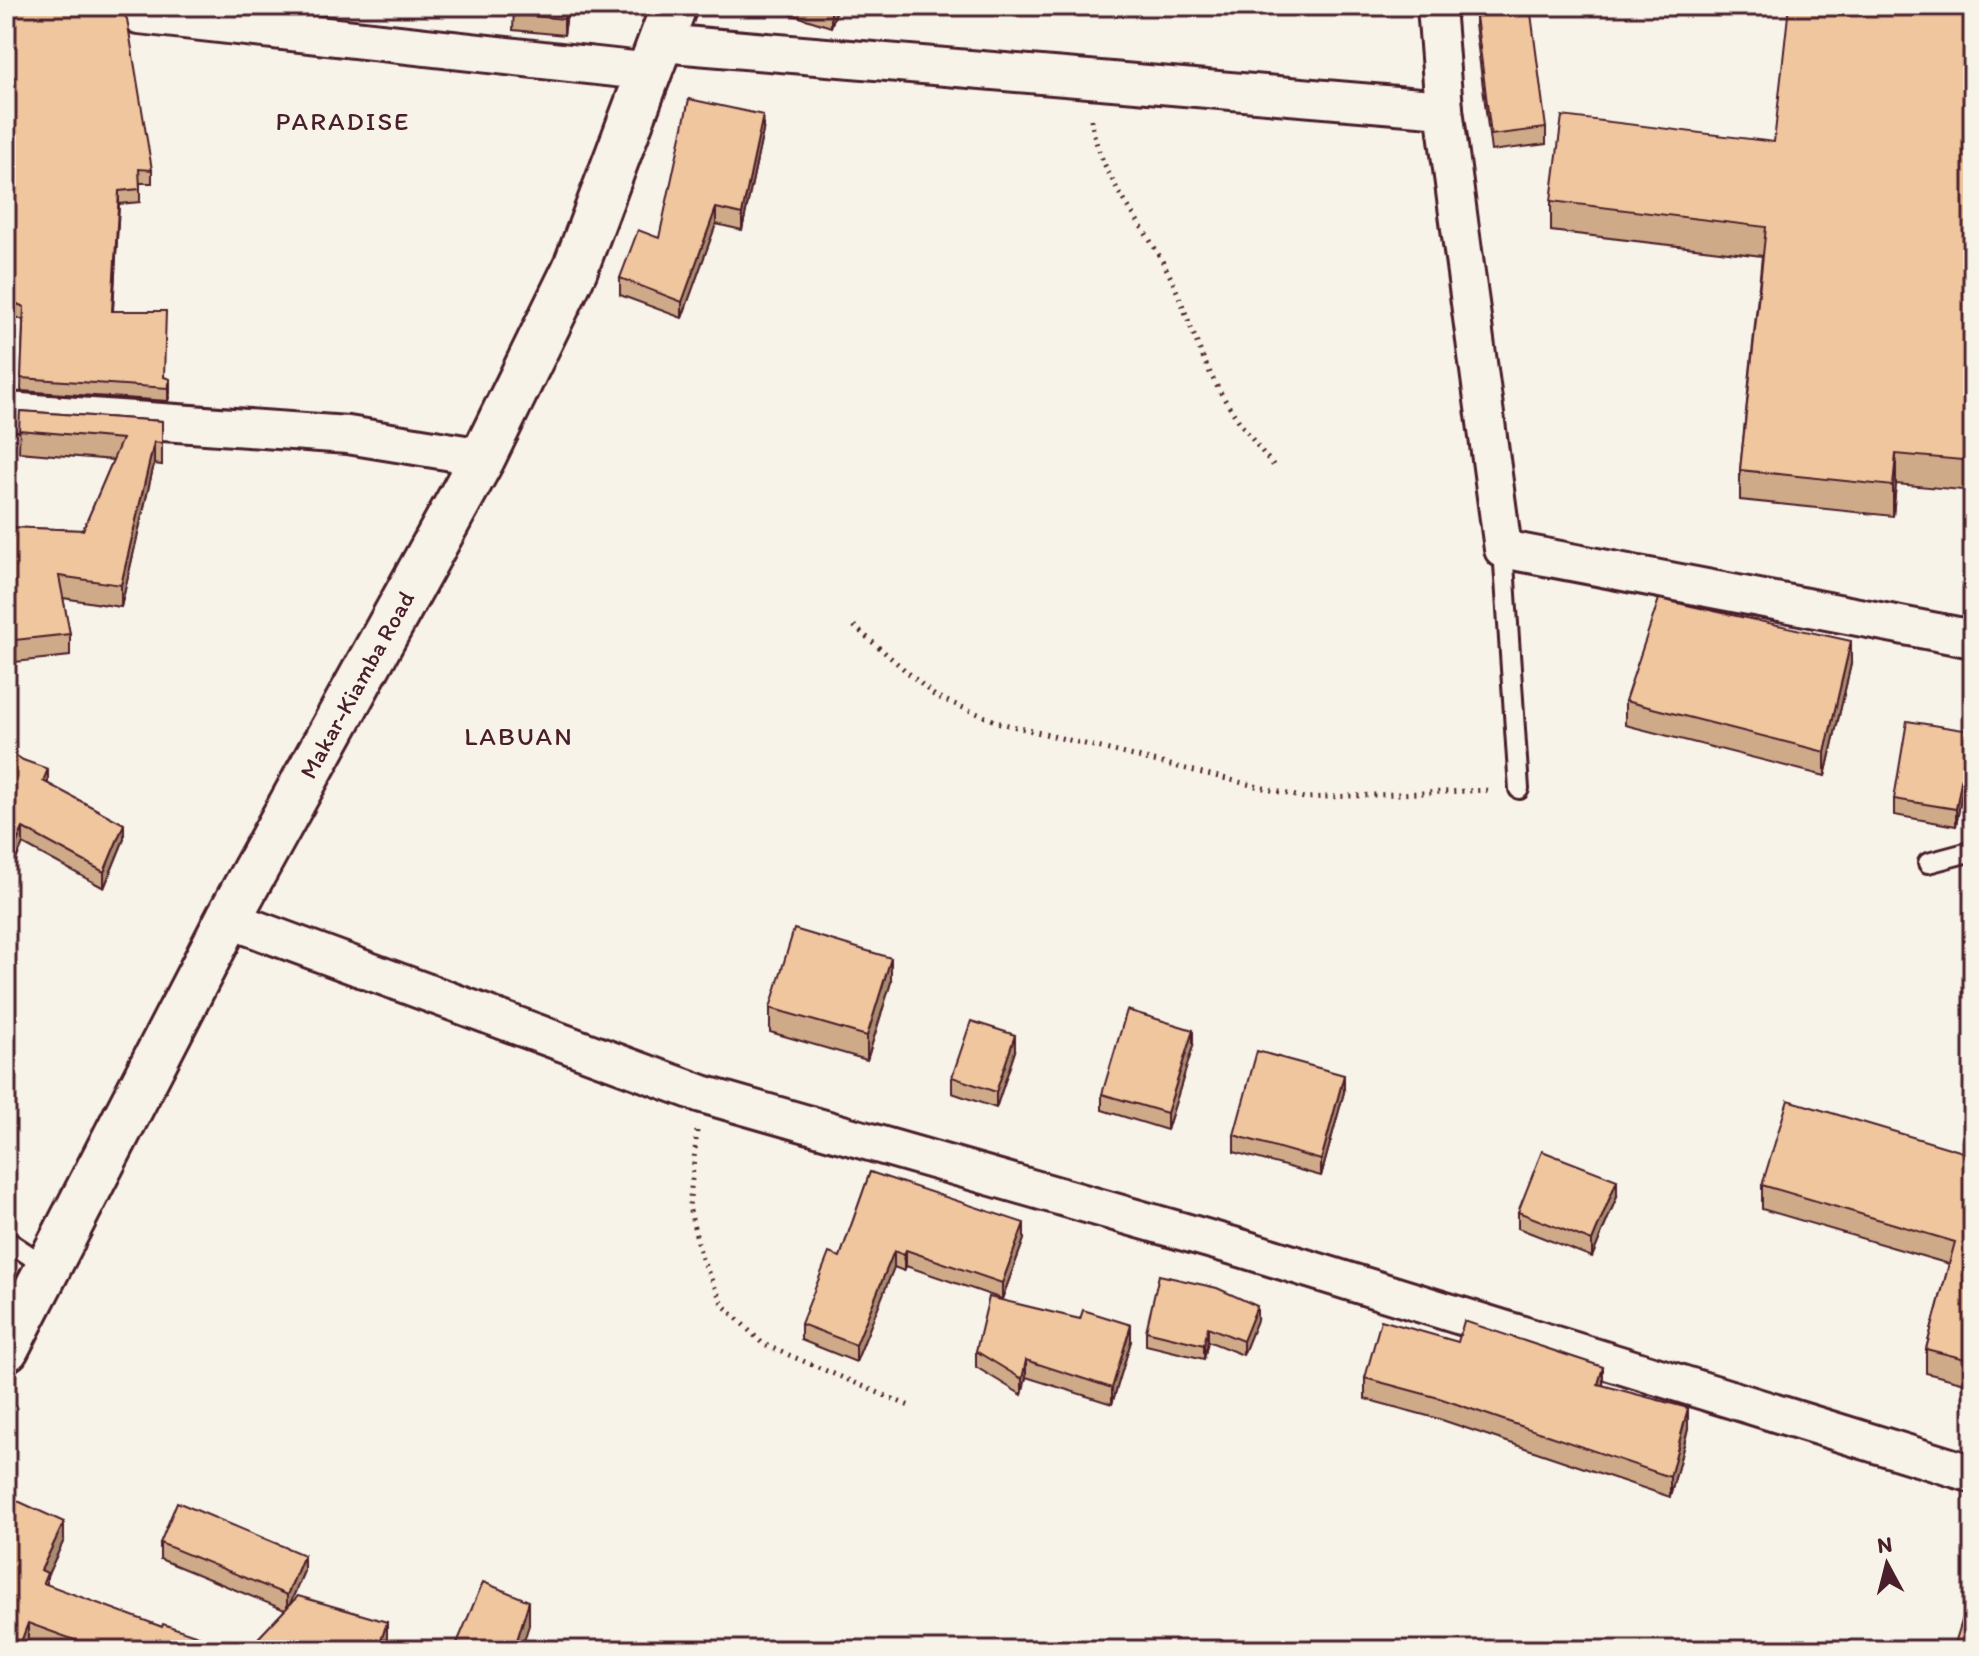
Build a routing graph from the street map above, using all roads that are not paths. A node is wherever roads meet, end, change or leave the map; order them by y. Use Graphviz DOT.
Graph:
graph roads {
  1 [pos="1436,6"];
  2 [pos="139,15"];
  3 [pos="662,40"];
  4 [pos="1444,109"];
  5 [pos="6,411"];
  6 [pos="483,457"];
  7 [pos="1503,549"];
  8 [pos="1973,639"];
  9 [pos="1519,789"];
  10 [pos="1973,851"];
  11 [pos="1928,863"];
  12 [pos="228,919"];
  13 [pos="6,1240"];
  14 [pos="48,1267"];
  15 [pos="6,1349"];
  16 [pos="1973,1474"];
  1 -- 4 [label="street"];
  2 -- 3 [label="street"];
  3 -- 4 [label="street"];
  3 -- 6 [label="main road, Makar-Kiamba Road"];
  4 -- 7 [label="street"];
  5 -- 6 [label="street"];
  6 -- 12 [label="main road, Makar-Kiamba Road"];
  7 -- 8 [label="street"];
  7 -- 9 [label="lane"];
  10 -- 11 [label="lane"];
  12 -- 14 [label="main road, Makar-Kiamba Road"];
  12 -- 16 [label="street"];
  13 -- 14 [label="lane"];
  14 -- 15 [label="main road, Makar-Kiamba Road"];
}
